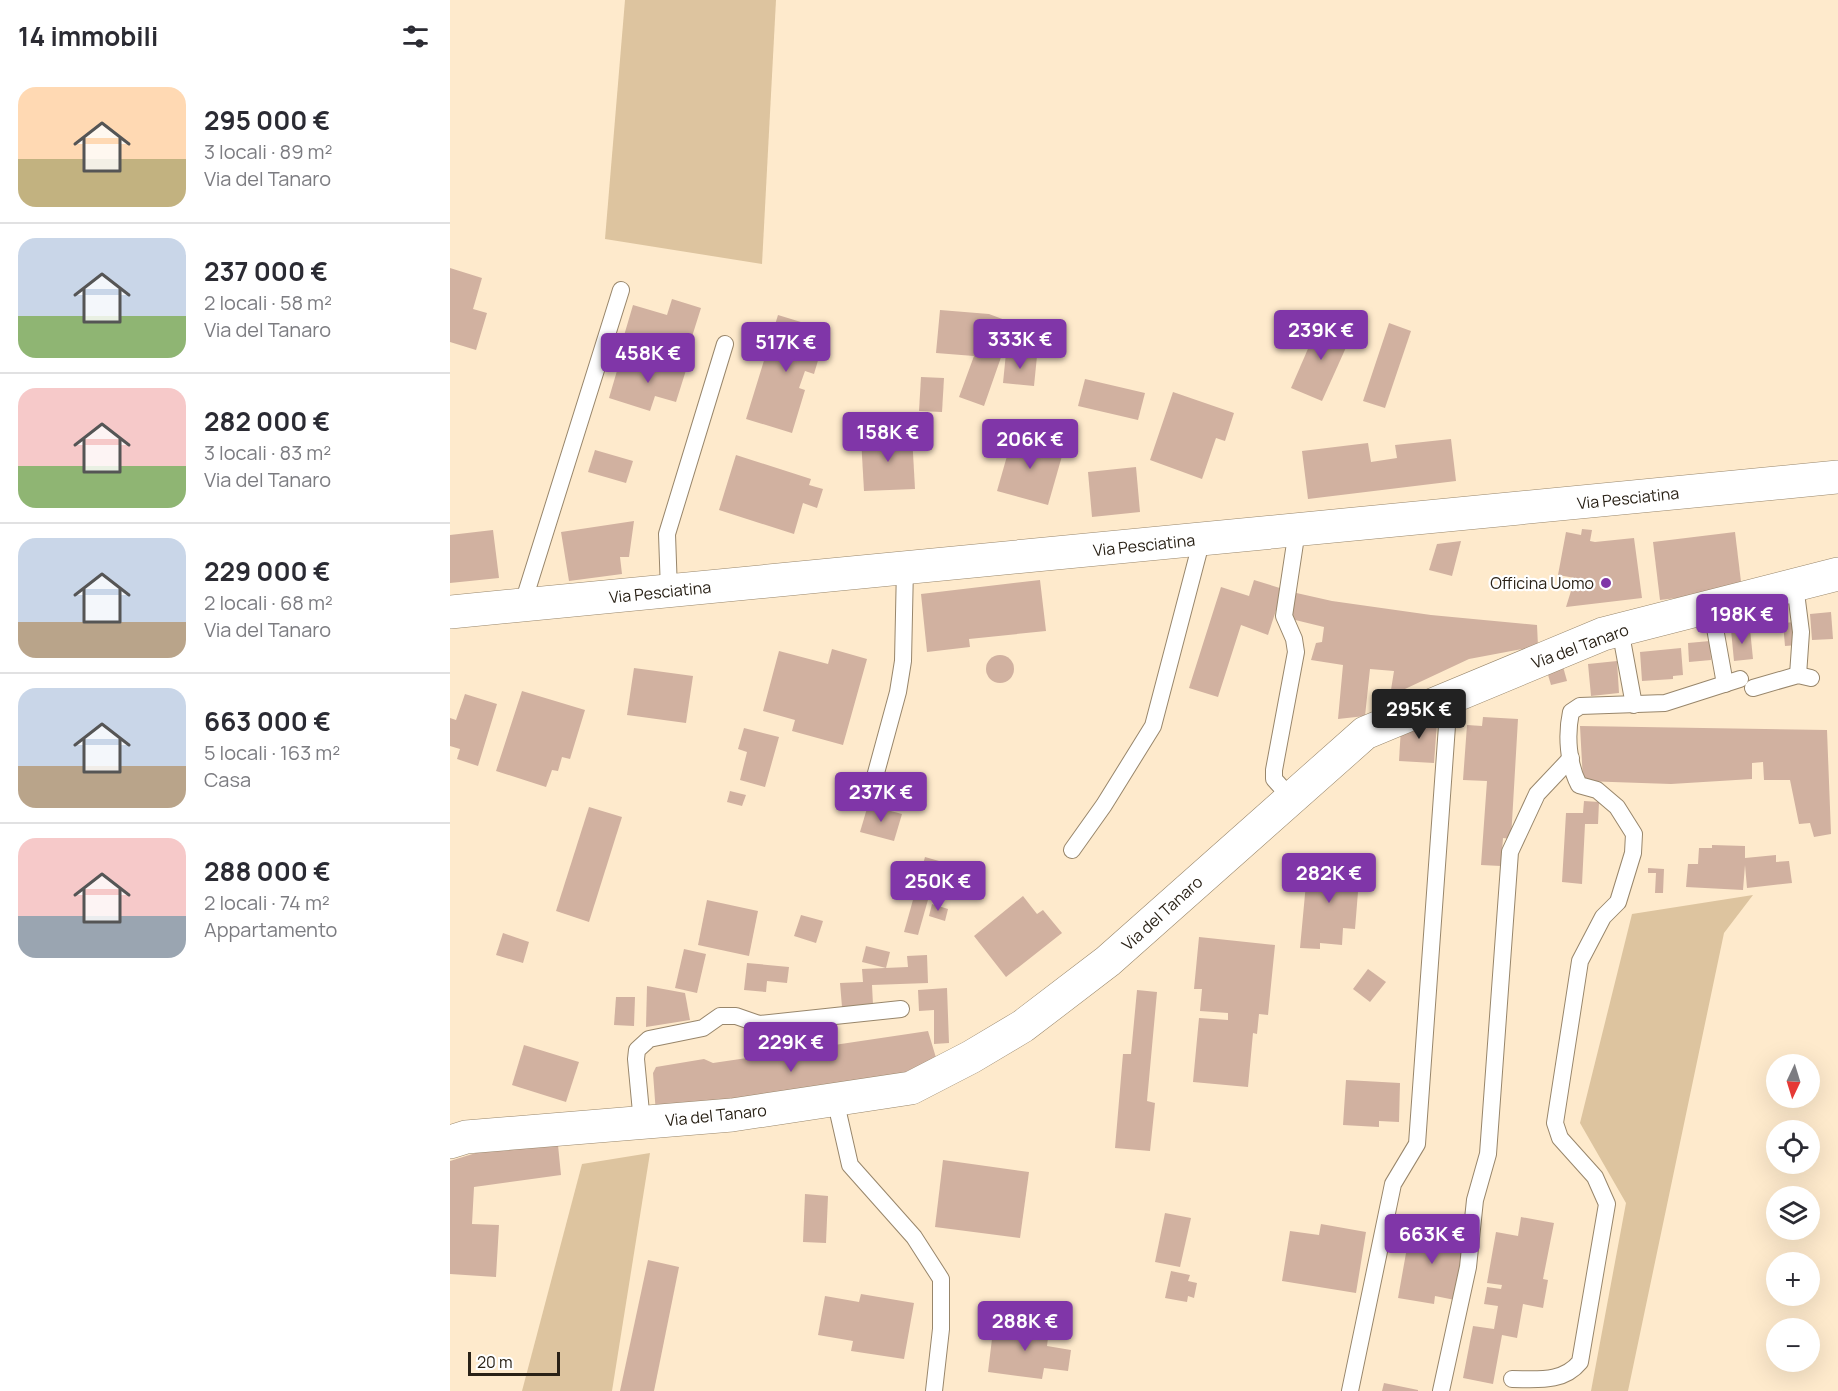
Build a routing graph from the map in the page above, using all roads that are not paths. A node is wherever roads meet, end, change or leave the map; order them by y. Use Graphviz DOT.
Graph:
graph roads {
  1 [pos="621,290"];
  2 [pos="726,344"];
  3 [pos="1838,477"];
  4 [pos="1298,530"];
  5 [pos="1202,539"];
  6 [pos="1836,566"];
  7 [pos="905,567"];
  8 [pos="1795,585"];
  9 [pos="669,591"];
  10 [pos="523,603"];
  11 [pos="1711,606"];
  12 [pos="450,612"];
  13 [pos="1620,629"];
  14 [pos="1739,684"];
  15 [pos="1449,698"];
  16 [pos="1634,705"];
  17 [pos="1571,758"];
  18 [pos="870,795"];
  19 [pos="1291,798"];
  20 [pos="1072,850"];
  21 [pos="901,1009"];
  22 [pos="834,1099"];
  23 [pos="642,1123"];
  24 [pos="450,1142"];
  25 [pos="1512,1379"];
  26 [pos="934,1391"];
  27 [pos="1350,1391"];
  28 [pos="1441,1391"];
  1 -- 10 [label="lane"];
  2 -- 9 [label="lane"];
  3 -- 4 [label="street, Via Pesciatina"];
  4 -- 5 [label="street, Via Pesciatina"];
  4 -- 19 [label="lane"];
  5 -- 7 [label="street, Via Pesciatina"];
  5 -- 20 [label="lane"];
  6 -- 8 [label="street, Via del Tanaro"];
  7 -- 9 [label="street, Via Pesciatina"];
  7 -- 18 [label="lane"];
  8 -- 11 [label="street, Via del Tanaro"];
  8 -- 14 [label="lane"];
  9 -- 10 [label="street, Via Pesciatina"];
  10 -- 12 [label="street, Via Pesciatina"];
  11 -- 13 [label="street, Via del Tanaro"];
  11 -- 14 [label="lane"];
  13 -- 15 [label="street, Via del Tanaro"];
  13 -- 16 [label="lane"];
  14 -- 16 [label="lane"];
  15 -- 19 [label="street, Via del Tanaro"];
  15 -- 27 [label="lane"];
  16 -- 17 [label="lane"];
  17 -- 25 [label="lane"];
  17 -- 28 [label="lane"];
  19 -- 22 [label="street, Via del Tanaro"];
  21 -- 23 [label="lane"];
  22 -- 23 [label="street, Via del Tanaro"];
  22 -- 26 [label="lane"];
  23 -- 24 [label="street, Via del Tanaro"];
}
